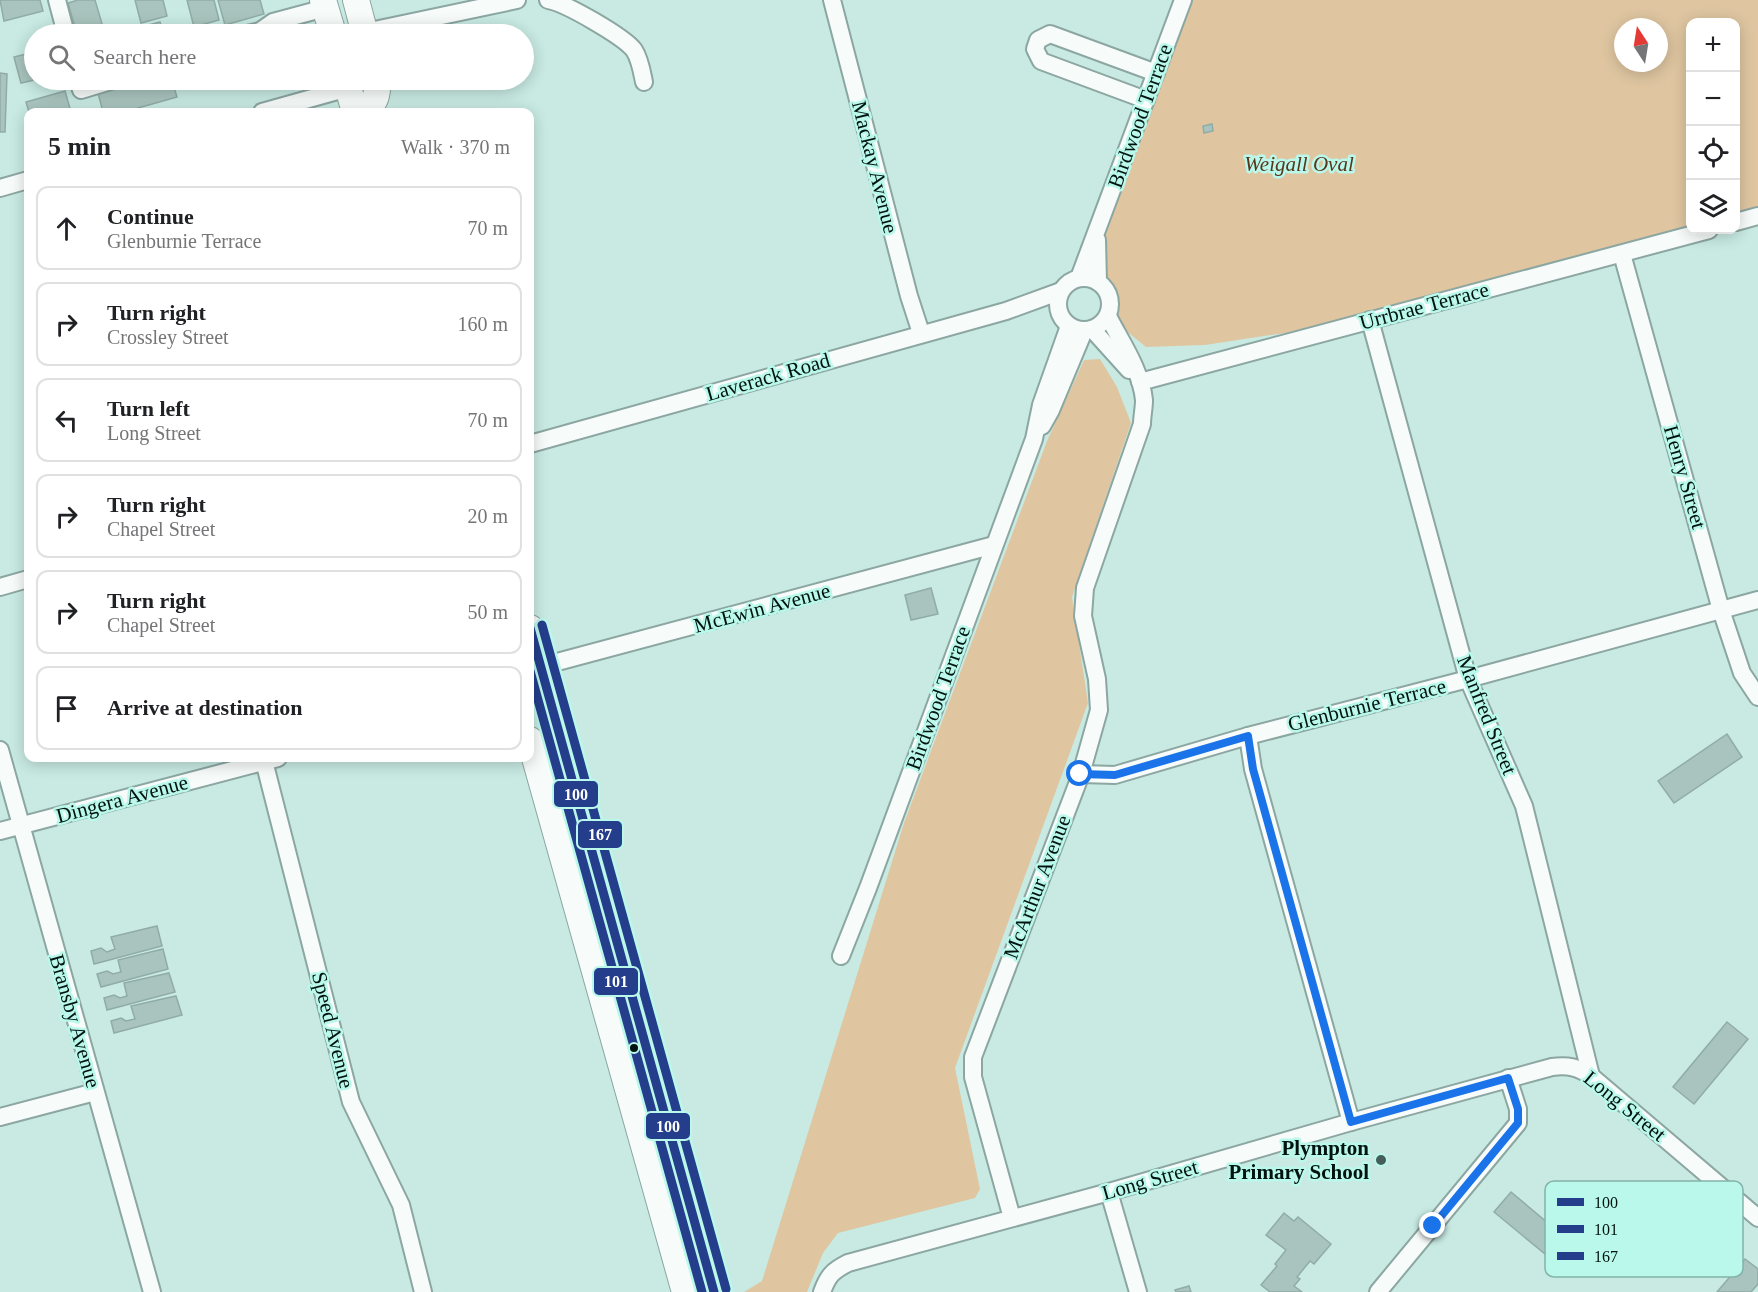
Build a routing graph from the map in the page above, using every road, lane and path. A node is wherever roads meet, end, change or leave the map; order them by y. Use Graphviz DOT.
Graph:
graph roads {
  1 [pos="57,0"];
  2 [pos="356,0"];
  3 [pos="517,0"];
  4 [pos="548,0"];
  5 [pos="832,0"];
  6 [pos="1183,0"];
  7 [pos="324,4"];
  8 [pos="63,24"];
  9 [pos="270,24"];
  10 [pos="330,24"];
  11 [pos="363,24"];
  12 [pos="406,24"];
  13 [pos="1156,73"];
  14 [pos="644,82"];
  15 [pos="377,90"];
  16 [pos="381,90"];
  17 [pos="351,98"];
  18 [pos="1146,100"];
  19 [pos="287,108"];
  20 [pos="368,108"];
  21 [pos="386,108"];
  22 [pos="24,181"];
  23 [pos="0,188"];
  24 [pos="1758,216"];
  25 [pos="1740,221"];
  26 [pos="1096,233"];
  27 [pos="1694,234"];
  28 [pos="1622,254"];
  29 [pos="1079,278"];
  30 [pos="1098,282"];
  31 [pos="1061,291"];
  32 [pos="1058,310"];
  33 [pos="1006,311"];
  34 [pos="1108,316"];
  35 [pos="1370,320"];
  36 [pos="1081,329"];
  37 [pos="921,333"];
  38 [pos="1140,382"];
  39 [pos="534,443"];
  40 [pos="994,546"];
  41 [pos="24,580"];
  42 [pos="0,587"];
  43 [pos="1758,600"];
  44 [pos="1721,610"];
  45 [pos="534,661"];
  46 [pos="536,678"];
  47 [pos="1468,679"];
  48 [pos="1758,697"];
  49 [pos="1248,736"];
  50 [pos="0,750"];
  51 [pos="534,754"];
  52 [pos="260,762"];
  53 [pos="272,762"];
  54 [pos="1080,774"];
  55 [pos="21,825"];
  56 [pos="0,831"];
  57 [pos="841,956"];
  58 [pos="1591,1076"];
  59 [pos="1508,1078"];
  60 [pos="95,1092"];
  61 [pos="0,1117"];
  62 [pos="1351,1122"];
  63 [pos="1714,1181"];
  64 [pos="1108,1192"];
  65 [pos="1743,1205"];
  66 [pos="1012,1218"];
  67 [pos="1758,1218"];
  68 [pos="152,1292"];
  69 [pos="423,1292"];
  70 [pos="685,1292"];
  71 [pos="714,1292"];
  72 [pos="822,1292"];
  73 [pos="1138,1292"];
  74 [pos="1378,1292"];
  1 -- 8 [label="street"];
  2 -- 11 [label="main road"];
  3 -- 12 [label="street"];
  4 -- 14 [label="street"];
  5 -- 37 [label="street, Mackay Avenue"];
  6 -- 13 [label="street, Birdwood Terrace"];
  7 -- 9 [label="street"];
  7 -- 10 [label="main road"];
  13 -- 18 [label="street, Birdwood Terrace"];
  13 -- 18 [label="street"];
  15 -- 20 [label="main road"];
  16 -- 21 [label="main road"];
  17 -- 19 [label="street"];
  18 -- 26 [label="street, Birdwood Terrace"];
  22 -- 23 [label="street"];
  24 -- 25 [label="street"];
  26 -- 29 [label="street, Birdwood Terrace"];
  26 -- 30 [label="street, Birdwood Terrace"];
  27 -- 28 [label="street, Urrbrae Terrace"];
  28 -- 35 [label="street, Urrbrae Terrace"];
  28 -- 44 [label="street, Henry Street"];
  29 -- 30 [label="street"];
  29 -- 31 [label="street"];
  30 -- 34 [label="street"];
  31 -- 32 [label="street"];
  31 -- 33 [label="street, Laverack Road"];
  32 -- 33 [label="street, Laverack Road"];
  32 -- 36 [label="street"];
  33 -- 37 [label="street, Laverack Road"];
  34 -- 36 [label="street"];
  34 -- 38 [label="street, McArthur Avenue"];
  35 -- 38 [label="street, Urrbrae Terrace"];
  35 -- 47 [label="street, Manfred Street"];
  36 -- 38 [label="street"];
  36 -- 40 [label="street, Birdwood Terrace"];
  37 -- 39 [label="street, Laverack Road"];
  38 -- 54 [label="street, McArthur Avenue"];
  40 -- 46 [label="street, McEwin Avenue"];
  40 -- 57 [label="street, Birdwood Terrace"];
  41 -- 42 [label="street"];
  43 -- 44 [label="street, Glenburnie Terrace"];
  44 -- 47 [label="street, Glenburnie Terrace"];
  44 -- 48 [label="street, Henry Street"];
  45 -- 46 [label="main road"];
  46 -- 71 [label="main road"];
  47 -- 49 [label="street, Glenburnie Terrace"];
  47 -- 58 [label="street, Manfred Street"];
  49 -- 54 [label="street, Glenburnie Terrace"];
  49 -- 62 [label="street"];
  50 -- 55 [label="street, Bransby Avenue"];
  51 -- 70 [label="main road"];
  52 -- 55 [label="street, Dingera Avenue"];
  53 -- 69 [label="street, Speed Avenue"];
  54 -- 66 [label="street, McArthur Avenue"];
  55 -- 56 [label="street, Dingera Avenue"];
  55 -- 60 [label="street, Bransby Avenue"];
  58 -- 59 [label="street, Long Street"];
  58 -- 63 [label="street, Long Street"];
  59 -- 62 [label="street, Long Street"];
  59 -- 74 [label="street"];
  60 -- 61 [label="street"];
  60 -- 68 [label="street, Bransby Avenue"];
  62 -- 64 [label="street, Long Street"];
  64 -- 66 [label="street, Long Street"];
  64 -- 73 [label="street"];
  65 -- 67 [label="street, Long Street"];
  66 -- 72 [label="street, Long Street"];
}
